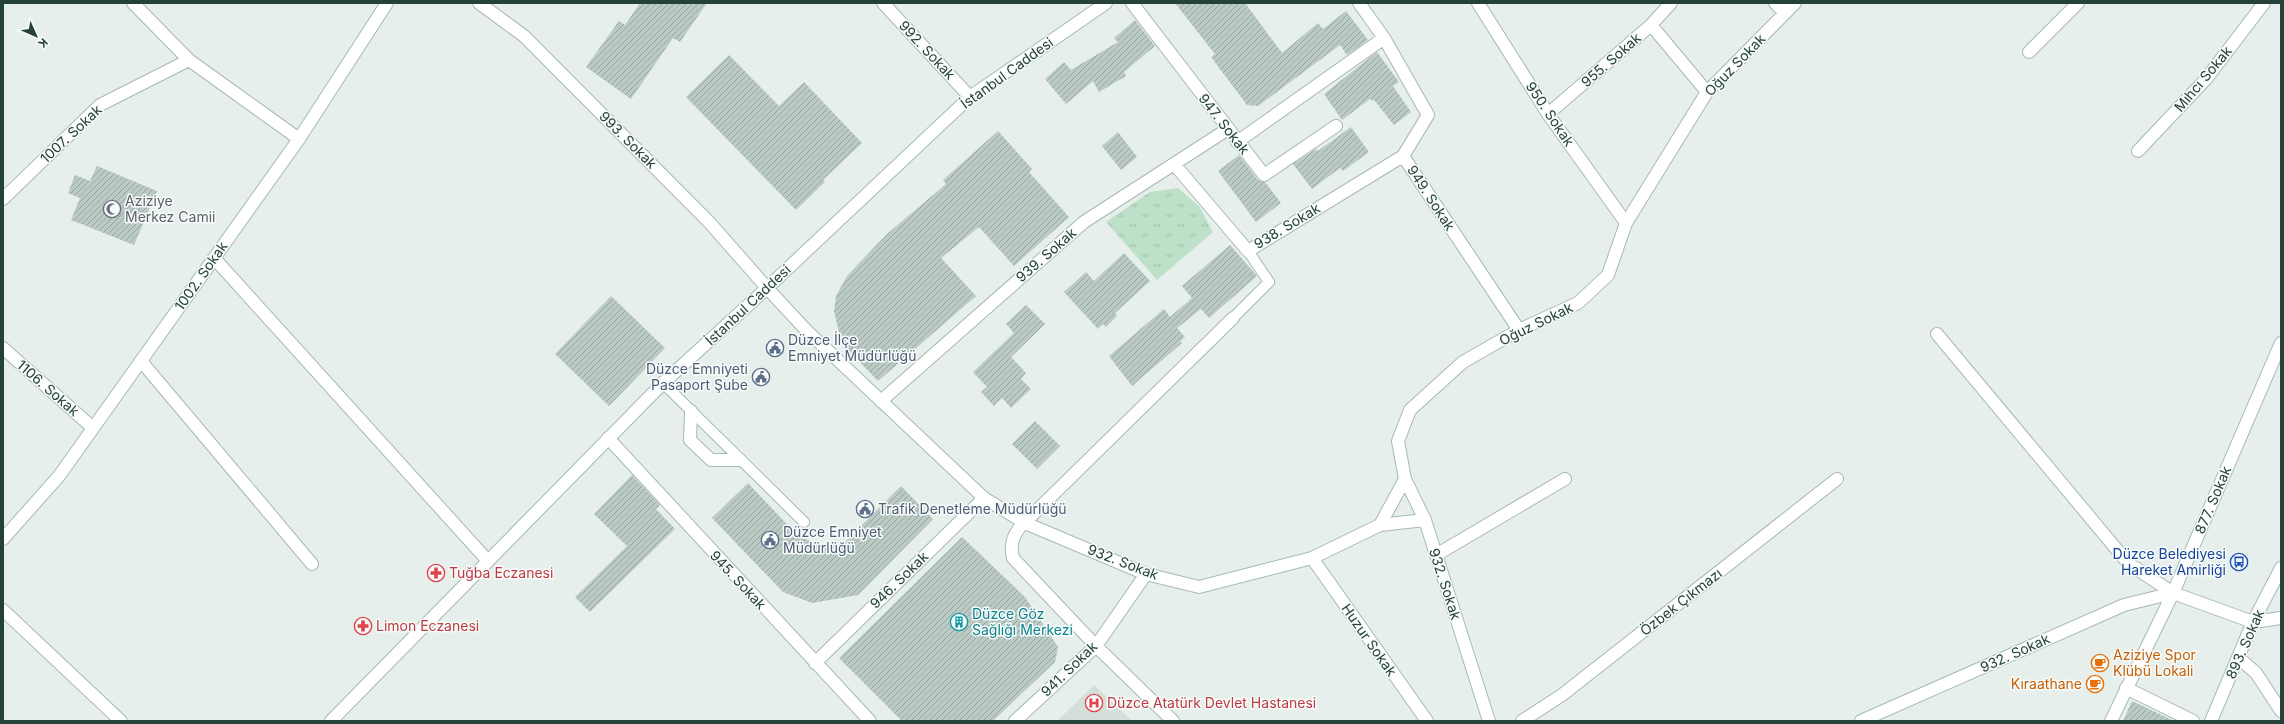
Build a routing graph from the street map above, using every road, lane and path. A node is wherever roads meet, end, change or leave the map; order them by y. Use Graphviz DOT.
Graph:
graph roads {
  1 [pos="133,3"];
  2 [pos="387,3"];
  3 [pos="479,3"];
  4 [pos="883,3"];
  5 [pos="1106,3"];
  6 [pos="1132,3"];
  7 [pos="1360,3"];
  8 [pos="1478,3"];
  9 [pos="1671,3"];
  10 [pos="1775,3"];
  11 [pos="1795,3"];
  12 [pos="2078,3"];
  13 [pos="2264,3"];
  14 [pos="1785,13"];
  15 [pos="1651,25"];
  16 [pos="1384,38"];
  17 [pos="2029,52"];
  18 [pos="189,60"];
  19 [pos="1708,92"];
  20 [pos="970,97"];
  21 [pos="1548,114"];
  22 [pos="1336,126"];
  23 [pos="1228,129"];
  24 [pos="299,139"];
  25 [pos="1237,142"];
  26 [pos="2138,151"];
  27 [pos="1403,156"];
  28 [pos="1174,164"];
  29 [pos="3,199"];
  30 [pos="1626,223"];
  31 [pos="1248,251"];
  32 [pos="214,258"];
  33 [pos="767,288"];
  34 [pos="1233,318"];
  35 [pos="1519,330"];
  36 [pos="1937,334"];
  37 [pos="2281,343"];
  38 [pos="3,348"];
  39 [pos="141,360"];
  40 [pos="663,383"];
  41 [pos="880,401"];
  42 [pos="691,411"];
  43 [pos="94,428"];
  44 [pos="608,438"];
  45 [pos="740,460"];
  46 [pos="1565,478"];
  47 [pos="1405,479"];
  48 [pos="1837,479"];
  49 [pos="984,498"];
  50 [pos="1425,520"];
  51 [pos="804,522"];
  52 [pos="1025,523"];
  53 [pos="1380,525"];
  54 [pos="3,539"];
  55 [pos="1436,555"];
  56 [pos="1312,558"];
  57 [pos="488,561"];
  58 [pos="312,564"];
  59 [pos="2281,568"];
  60 [pos="1146,574"];
  61 [pos="2173,593"];
  62 [pos="3,610"];
  63 [pos="2281,618"];
  64 [pos="2253,622"];
  65 [pos="1096,646"];
  66 [pos="2239,658"];
  67 [pos="815,663"];
  68 [pos="2126,688"];
  69 [pos="2281,711"];
  70 [pos="335,720"];
  71 [pos="121,721"];
  72 [pos="870,721"];
  73 [pos="1015,721"];
  74 [pos="1173,721"];
  75 [pos="1427,721"];
  76 [pos="1489,721"];
  77 [pos="1522,721"];
  78 [pos="1861,721"];
  79 [pos="2111,721"];
  80 [pos="2192,721"];
  81 [pos="2211,721"];
  1 -- 18 [label="street"];
  2 -- 24 [label="street, 1002. Sokak"];
  3 -- 33 [label="street, 993. Sokak"];
  4 -- 20 [label="street, 992. Sokak"];
  5 -- 20 [label="street, İstanbul Caddesi"];
  6 -- 23 [label="street, 947. Sokak"];
  7 -- 16 [label="street, 949. Sokak"];
  8 -- 21 [label="street, 950. Sokak"];
  9 -- 15 [label="street, 955. Sokak"];
  10 -- 14 [label="street"];
  11 -- 14 [label="street, Oğuz Sokak"];
  12 -- 17 [label="street"];
  13 -- 26 [label="street, Mıhcı Sokak"];
  14 -- 19 [label="street, Oğuz Sokak"];
  15 -- 19 [label="street"];
  15 -- 21 [label="street, 955. Sokak"];
  16 -- 25 [label="street"];
  16 -- 27 [label="street, 949. Sokak"];
  18 -- 24 [label="street"];
  18 -- 29 [label="street, 1007. Sokak"];
  19 -- 30 [label="street, Oğuz Sokak"];
  20 -- 33 [label="street, İstanbul Caddesi"];
  21 -- 30 [label="street, 950. Sokak"];
  22 -- 25 [label="street, 947. Sokak"];
  23 -- 25 [label="street, 947. Sokak"];
  23 -- 28 [label="street, 939. Sokak"];
  24 -- 32 [label="street, 1002. Sokak"];
  27 -- 31 [label="street, 938. Sokak"];
  27 -- 35 [label="street, 949. Sokak"];
  28 -- 31 [label="street, 938. Sokak"];
  28 -- 41 [label="street, 939. Sokak"];
  30 -- 35 [label="street, Oğuz Sokak"];
  31 -- 34 [label="lane"];
  32 -- 39 [label="street, 1002. Sokak"];
  32 -- 57 [label="street"];
  33 -- 40 [label="street, İstanbul Caddesi"];
  33 -- 41 [label="street, 932. Sokak"];
  34 -- 52 [label="street"];
  35 -- 47 [label="street, Oğuz Sokak"];
  36 -- 61 [label="street"];
  37 -- 61 [label="street, 877. Sokak"];
  38 -- 43 [label="street, 1106. Sokak"];
  39 -- 43 [label="street, 1002. Sokak"];
  39 -- 58 [label="street"];
  40 -- 42 [label="lane"];
  40 -- 44 [label="street, İstanbul Caddesi"];
  41 -- 49 [label="street, 932. Sokak"];
  42 -- 45 [label="lane"];
  42 -- 45 [label="street"];
  43 -- 54 [label="street, 1002. Sokak"];
  44 -- 57 [label="street, İstanbul Caddesi"];
  44 -- 67 [label="street, 945. Sokak"];
  45 -- 51 [label="lane"];
  46 -- 55 [label="street"];
  47 -- 50 [label="street, Oğuz Sokak"];
  47 -- 53 [label="street"];
  48 -- 77 [label="street, Özbek Çıkmazı"];
  49 -- 52 [label="street, 932. Sokak"];
  49 -- 67 [label="street, 946. Sokak"];
  50 -- 53 [label="street, 932. Sokak"];
  50 -- 55 [label="street, 932. Sokak"];
  52 -- 60 [label="street, 932. Sokak"];
  52 -- 65 [label="street"];
  53 -- 56 [label="street, 932. Sokak"];
  55 -- 76 [label="street, 932. Sokak"];
  56 -- 60 [label="street, 932. Sokak"];
  56 -- 75 [label="street, Huzur Sokak"];
  57 -- 70 [label="street, İstanbul Caddesi"];
  59 -- 64 [label="street, 893. Sokak"];
  60 -- 65 [label="street, 941. Sokak"];
  61 -- 64 [label="street"];
  61 -- 68 [label="street, 877. Sokak"];
  61 -- 78 [label="street, 932. Sokak"];
  62 -- 71 [label="street"];
  63 -- 64 [label="street"];
  64 -- 66 [label="street, 893. Sokak"];
  65 -- 73 [label="street, 941. Sokak"];
  65 -- 74 [label="street"];
  66 -- 69 [label="street"];
  66 -- 81 [label="street, 893. Sokak"];
  67 -- 72 [label="street, 945. Sokak"];
  68 -- 79 [label="street, 877. Sokak"];
  68 -- 80 [label="street"];
}
